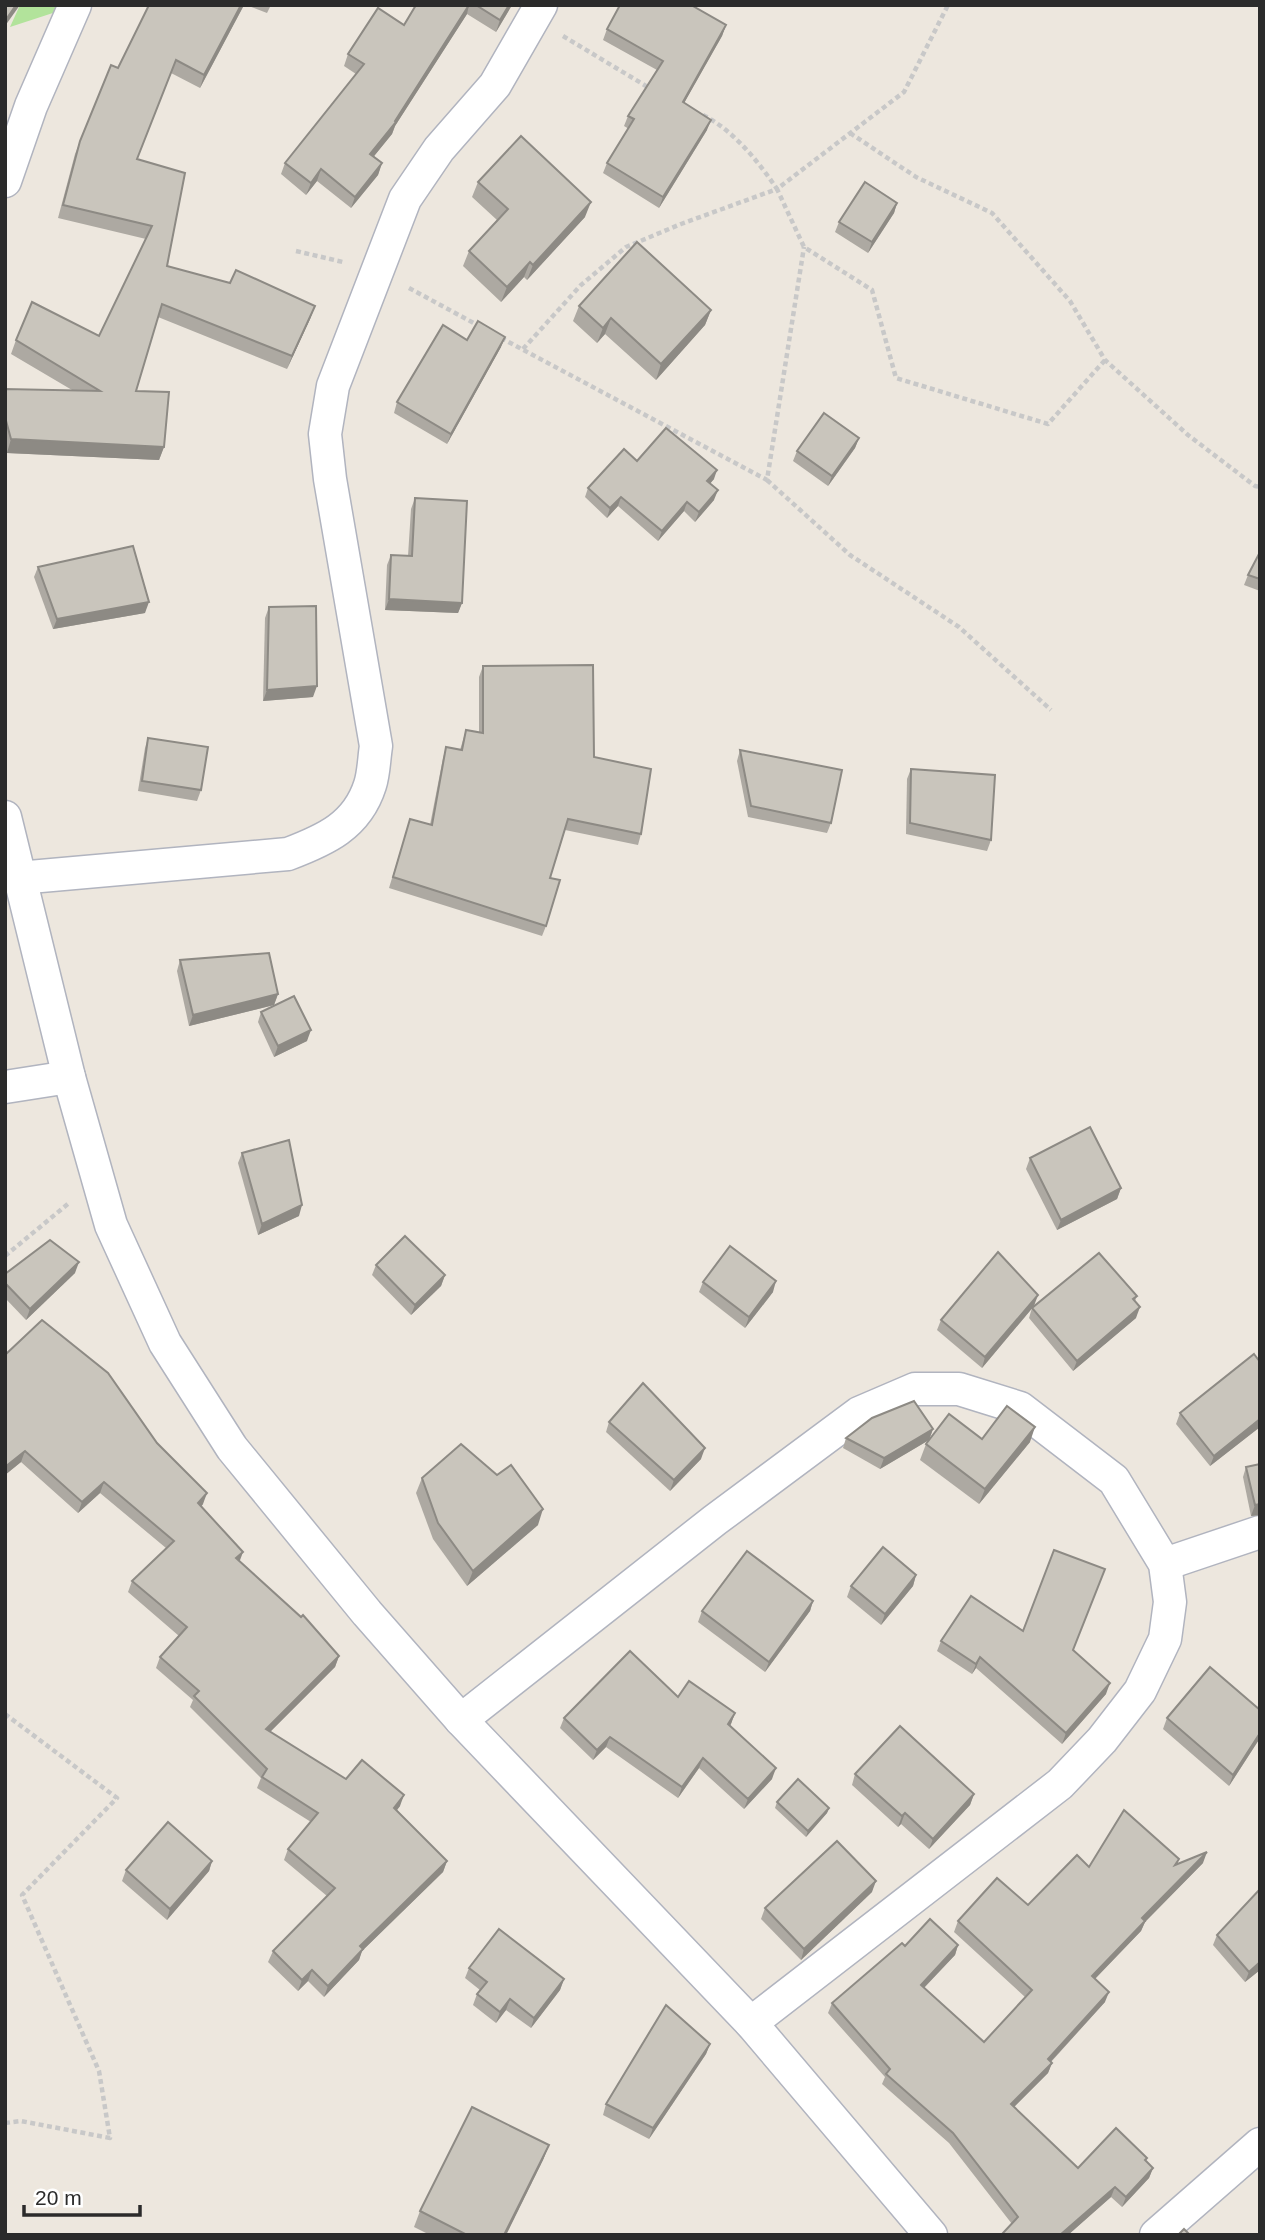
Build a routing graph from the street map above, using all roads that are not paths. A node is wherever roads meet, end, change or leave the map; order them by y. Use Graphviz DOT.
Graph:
graph roads {
  1 [pos="75,5"];
  2 [pos="538,12"];
  3 [pos="5,181"];
  4 [pos="5,817"];
  5 [pos="18,878"];
  6 [pos="68,1077"];
  7 [pos="5,1087"];
  8 [pos="1260,1532"];
  9 [pos="1165,1564"];
  10 [pos="461,1720"];
  11 [pos="751,2023"];
  12 [pos="1260,2144"];
  13 [pos="932,2235"];
  14 [pos="1156,2235"];
  1 -- 3 [label="street"];
  2 -- 5 [label="street"];
  4 -- 5 [label="street"];
  5 -- 6 [label="street"];
  6 -- 7 [label="street"];
  6 -- 10 [label="street"];
  8 -- 9 [label="street"];
  9 -- 10 [label="street"];
  9 -- 11 [label="street"];
  10 -- 11 [label="street"];
  11 -- 13 [label="street"];
  12 -- 14 [label="street"];
}
